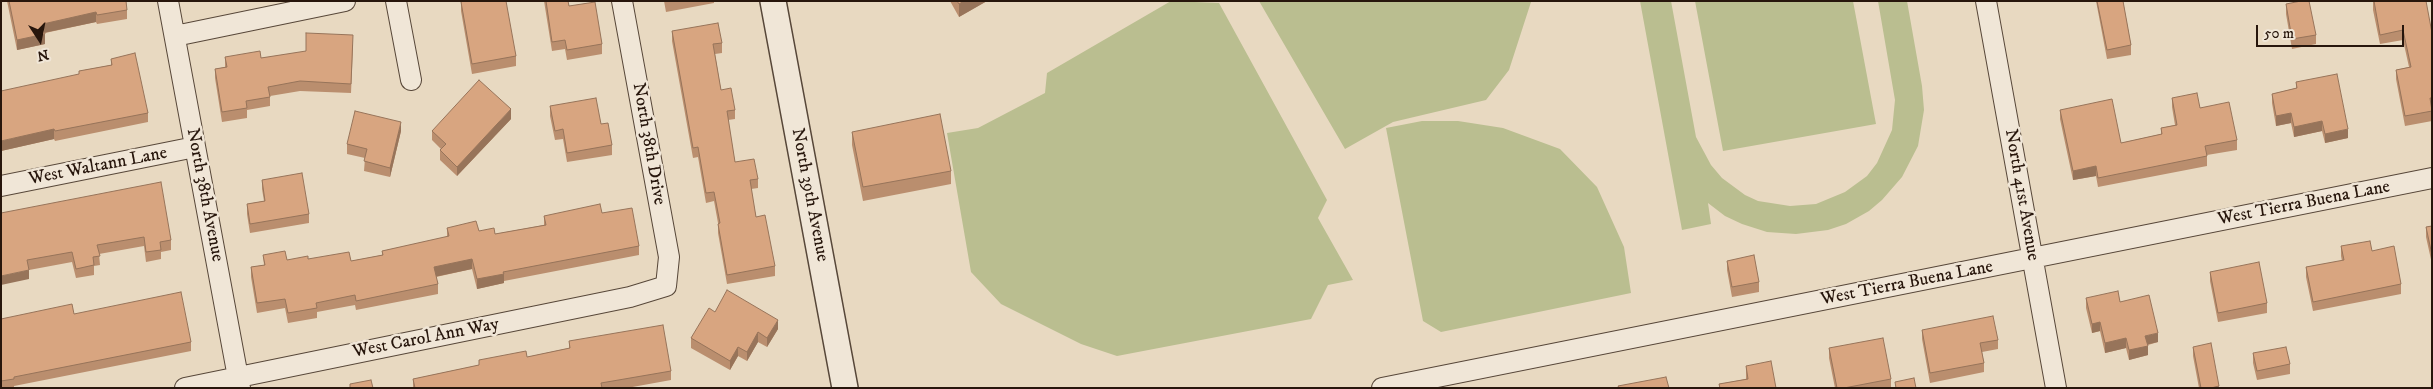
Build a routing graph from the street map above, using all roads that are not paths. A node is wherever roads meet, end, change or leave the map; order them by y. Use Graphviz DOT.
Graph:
graph roads {
  1 [pos="168,1"];
  2 [pos="345,1"];
  3 [pos="396,1"];
  4 [pos="622,1"];
  5 [pos="773,1"];
  6 [pos="1986,1"];
  7 [pos="175,36"];
  8 [pos="411,80"];
  9 [pos="195,147"];
  10 [pos="2432,178"];
  11 [pos="1,186"];
  12 [pos="2032,259"];
  13 [pos="666,286"];
  14 [pos="239,382"];
  15 [pos="185,388"];
  16 [pos="845,388"];
  17 [pos="1382,388"];
  18 [pos="2056,388"];
  1 -- 7 [label="street, North 38th Avenue"];
  2 -- 7 [label="street"];
  3 -- 8 [label="street"];
  4 -- 13 [label="street, North 38th Drive"];
  5 -- 16 [label="street, North 39th Avenue"];
  6 -- 12 [label="street, North 41st Avenue"];
  7 -- 9 [label="street, North 38th Avenue"];
  9 -- 11 [label="street, West Waltann Lane"];
  9 -- 14 [label="street, North 38th Avenue"];
  10 -- 12 [label="street, West Tierra Buena Lane"];
  12 -- 17 [label="street, West Tierra Buena Lane"];
  12 -- 18 [label="street, North 41st Avenue"];
  13 -- 14 [label="street, West Carol Ann Way"];
  14 -- 15 [label="street, West Carol Ann Way"];
}
